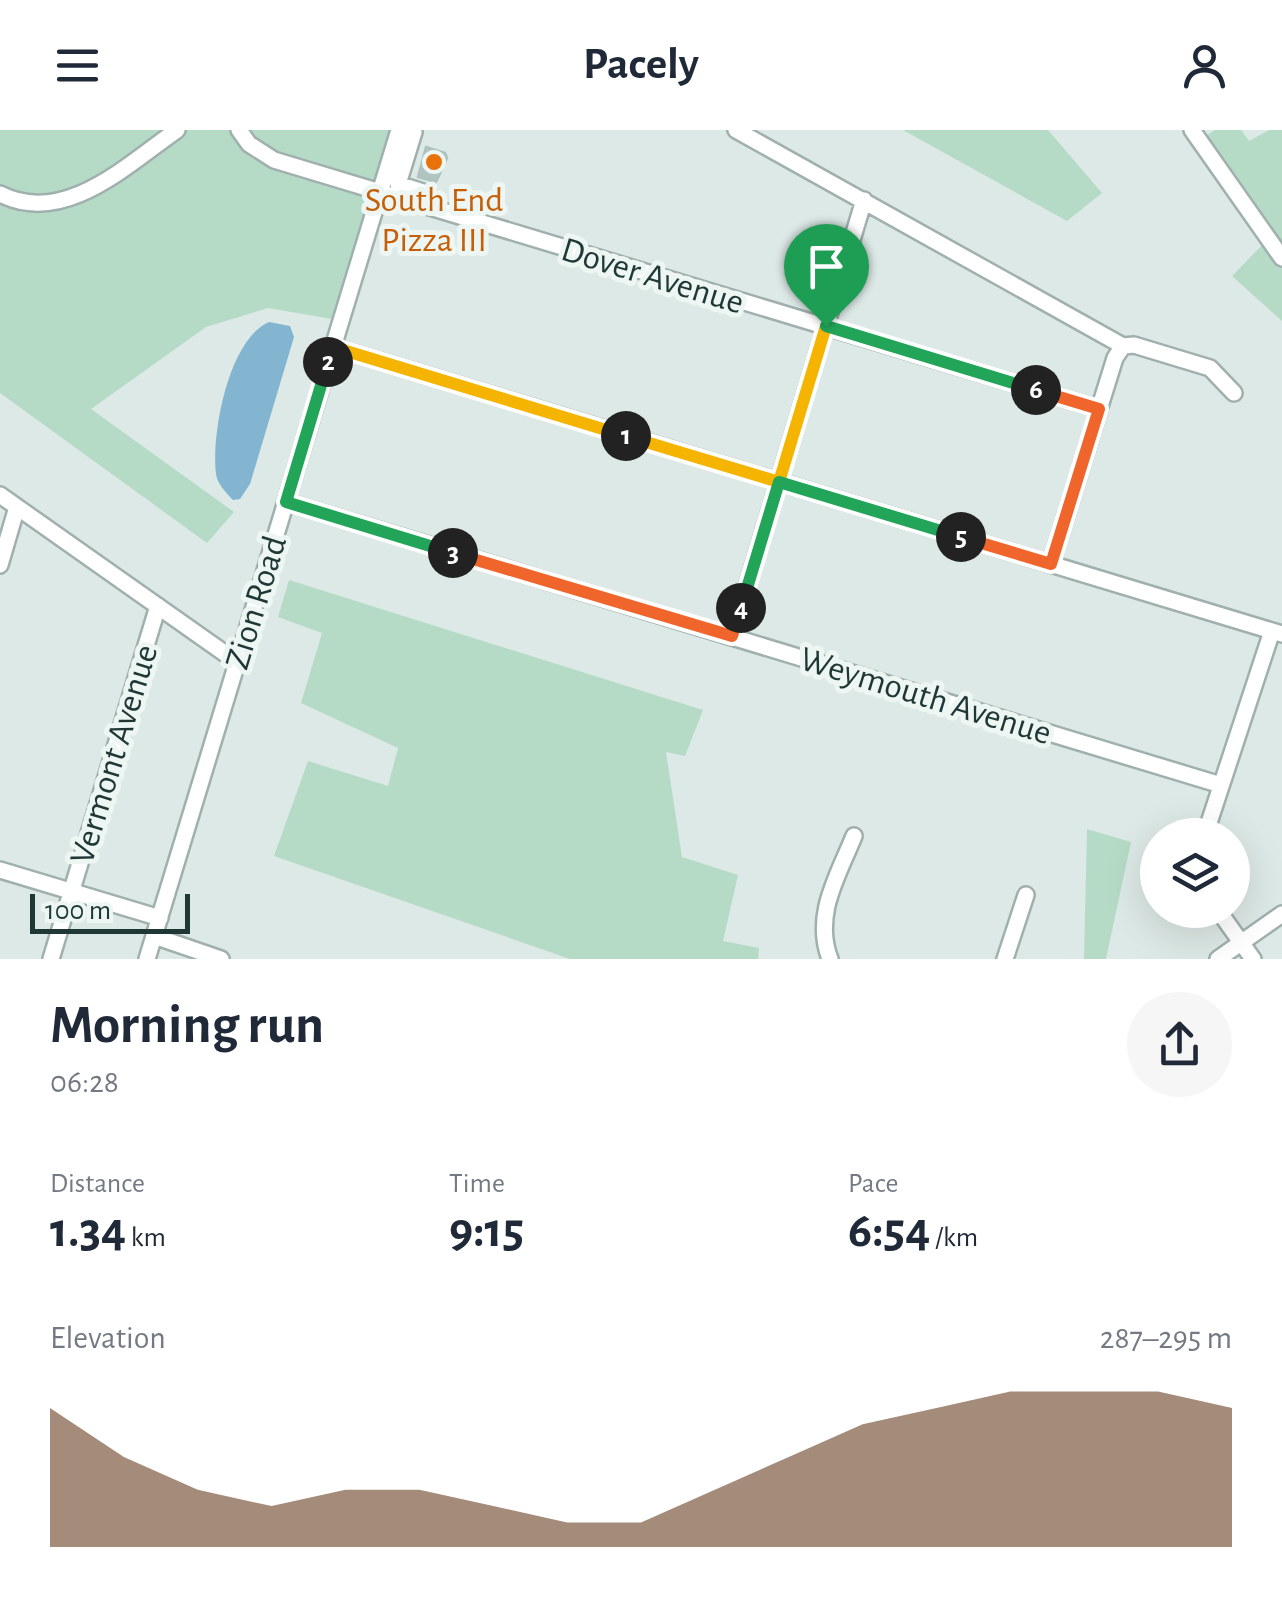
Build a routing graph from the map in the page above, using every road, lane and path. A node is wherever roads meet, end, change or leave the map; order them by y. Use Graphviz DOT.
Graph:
graph roads {
  1 [pos="177,130"];
  2 [pos="239,130"];
  3 [pos="399,130"];
  4 [pos="408,130"];
  5 [pos="736,130"];
  6 [pos="1192,130"];
  7 [pos="392,177"];
  8 [pos="380,193"];
  9 [pos="0,194"];
  10 [pos="864,200"];
  11 [pos="425,206"];
  12 [pos="1282,258"];
  13 [pos="826,326"];
  14 [pos="1123,346"];
  15 [pos="333,347"];
  16 [pos="1234,392"];
  17 [pos="1099,409"];
  18 [pos="779,482"];
  19 [pos="0,495"];
  20 [pos="286,502"];
  21 [pos="17,508"];
  22 [pos="0,564"];
  23 [pos="1051,564"];
  24 [pos="158,606"];
  25 [pos="1277,632"];
  26 [pos="732,636"];
  27 [pos="237,662"];
  28 [pos="1221,785"];
  29 [pos="1210,818"];
  30 [pos="854,836"];
  31 [pos="0,870"];
  32 [pos="71,892"];
  33 [pos="1026,895"];
  34 [pos="1282,914"];
  35 [pos="160,918"];
  36 [pos="1231,928"];
  37 [pos="154,936"];
  38 [pos="1241,942"];
  39 [pos="50,959"];
  40 [pos="147,959"];
  41 [pos="221,959"];
  42 [pos="830,959"];
  43 [pos="1005,959"];
  44 [pos="1218,959"];
  45 [pos="1252,959"];
  1 -- 9 [label="street"];
  2 -- 8 [label="street, Dover Avenue"];
  3 -- 7 [label="street, Zion Road"];
  4 -- 7 [label="street"];
  5 -- 10 [label="street"];
  6 -- 12 [label="street"];
  7 -- 8 [label="street, Zion Road"];
  7 -- 11 [label="street"];
  8 -- 11 [label="street, Dover Avenue"];
  8 -- 15 [label="street, Zion Road"];
  10 -- 13 [label="street"];
  10 -- 14 [label="street"];
  11 -- 13 [label="street, Dover Avenue"];
  13 -- 17 [label="street, Dover Avenue"];
  13 -- 18 [label="street"];
  14 -- 16 [label="street"];
  14 -- 17 [label="street"];
  15 -- 18 [label="street"];
  15 -- 20 [label="street, Zion Road"];
  17 -- 23 [label="street"];
  18 -- 23 [label="street"];
  18 -- 26 [label="street"];
  19 -- 21 [label="street"];
  20 -- 26 [label="street, Weymouth Avenue"];
  20 -- 27 [label="street, Zion Road"];
  21 -- 22 [label="street"];
  21 -- 24 [label="street"];
  23 -- 25 [label="street"];
  24 -- 27 [label="street"];
  24 -- 32 [label="street, Vermont Avenue"];
  25 -- 28 [label="street"];
  26 -- 28 [label="street, Weymouth Avenue"];
  27 -- 35 [label="street, Zion Road"];
  28 -- 29 [label="street"];
  30 -- 42 [label="street"];
  31 -- 32 [label="street"];
  32 -- 35 [label="street"];
  32 -- 39 [label="street, Vermont Avenue"];
  33 -- 43 [label="street"];
  34 -- 38 [label="street"];
  35 -- 37 [label="street, Zion Road"];
  36 -- 38 [label="street"];
  37 -- 40 [label="street, Zion Road"];
  37 -- 41 [label="street"];
  38 -- 44 [label="street"];
  38 -- 45 [label="street"];
}
